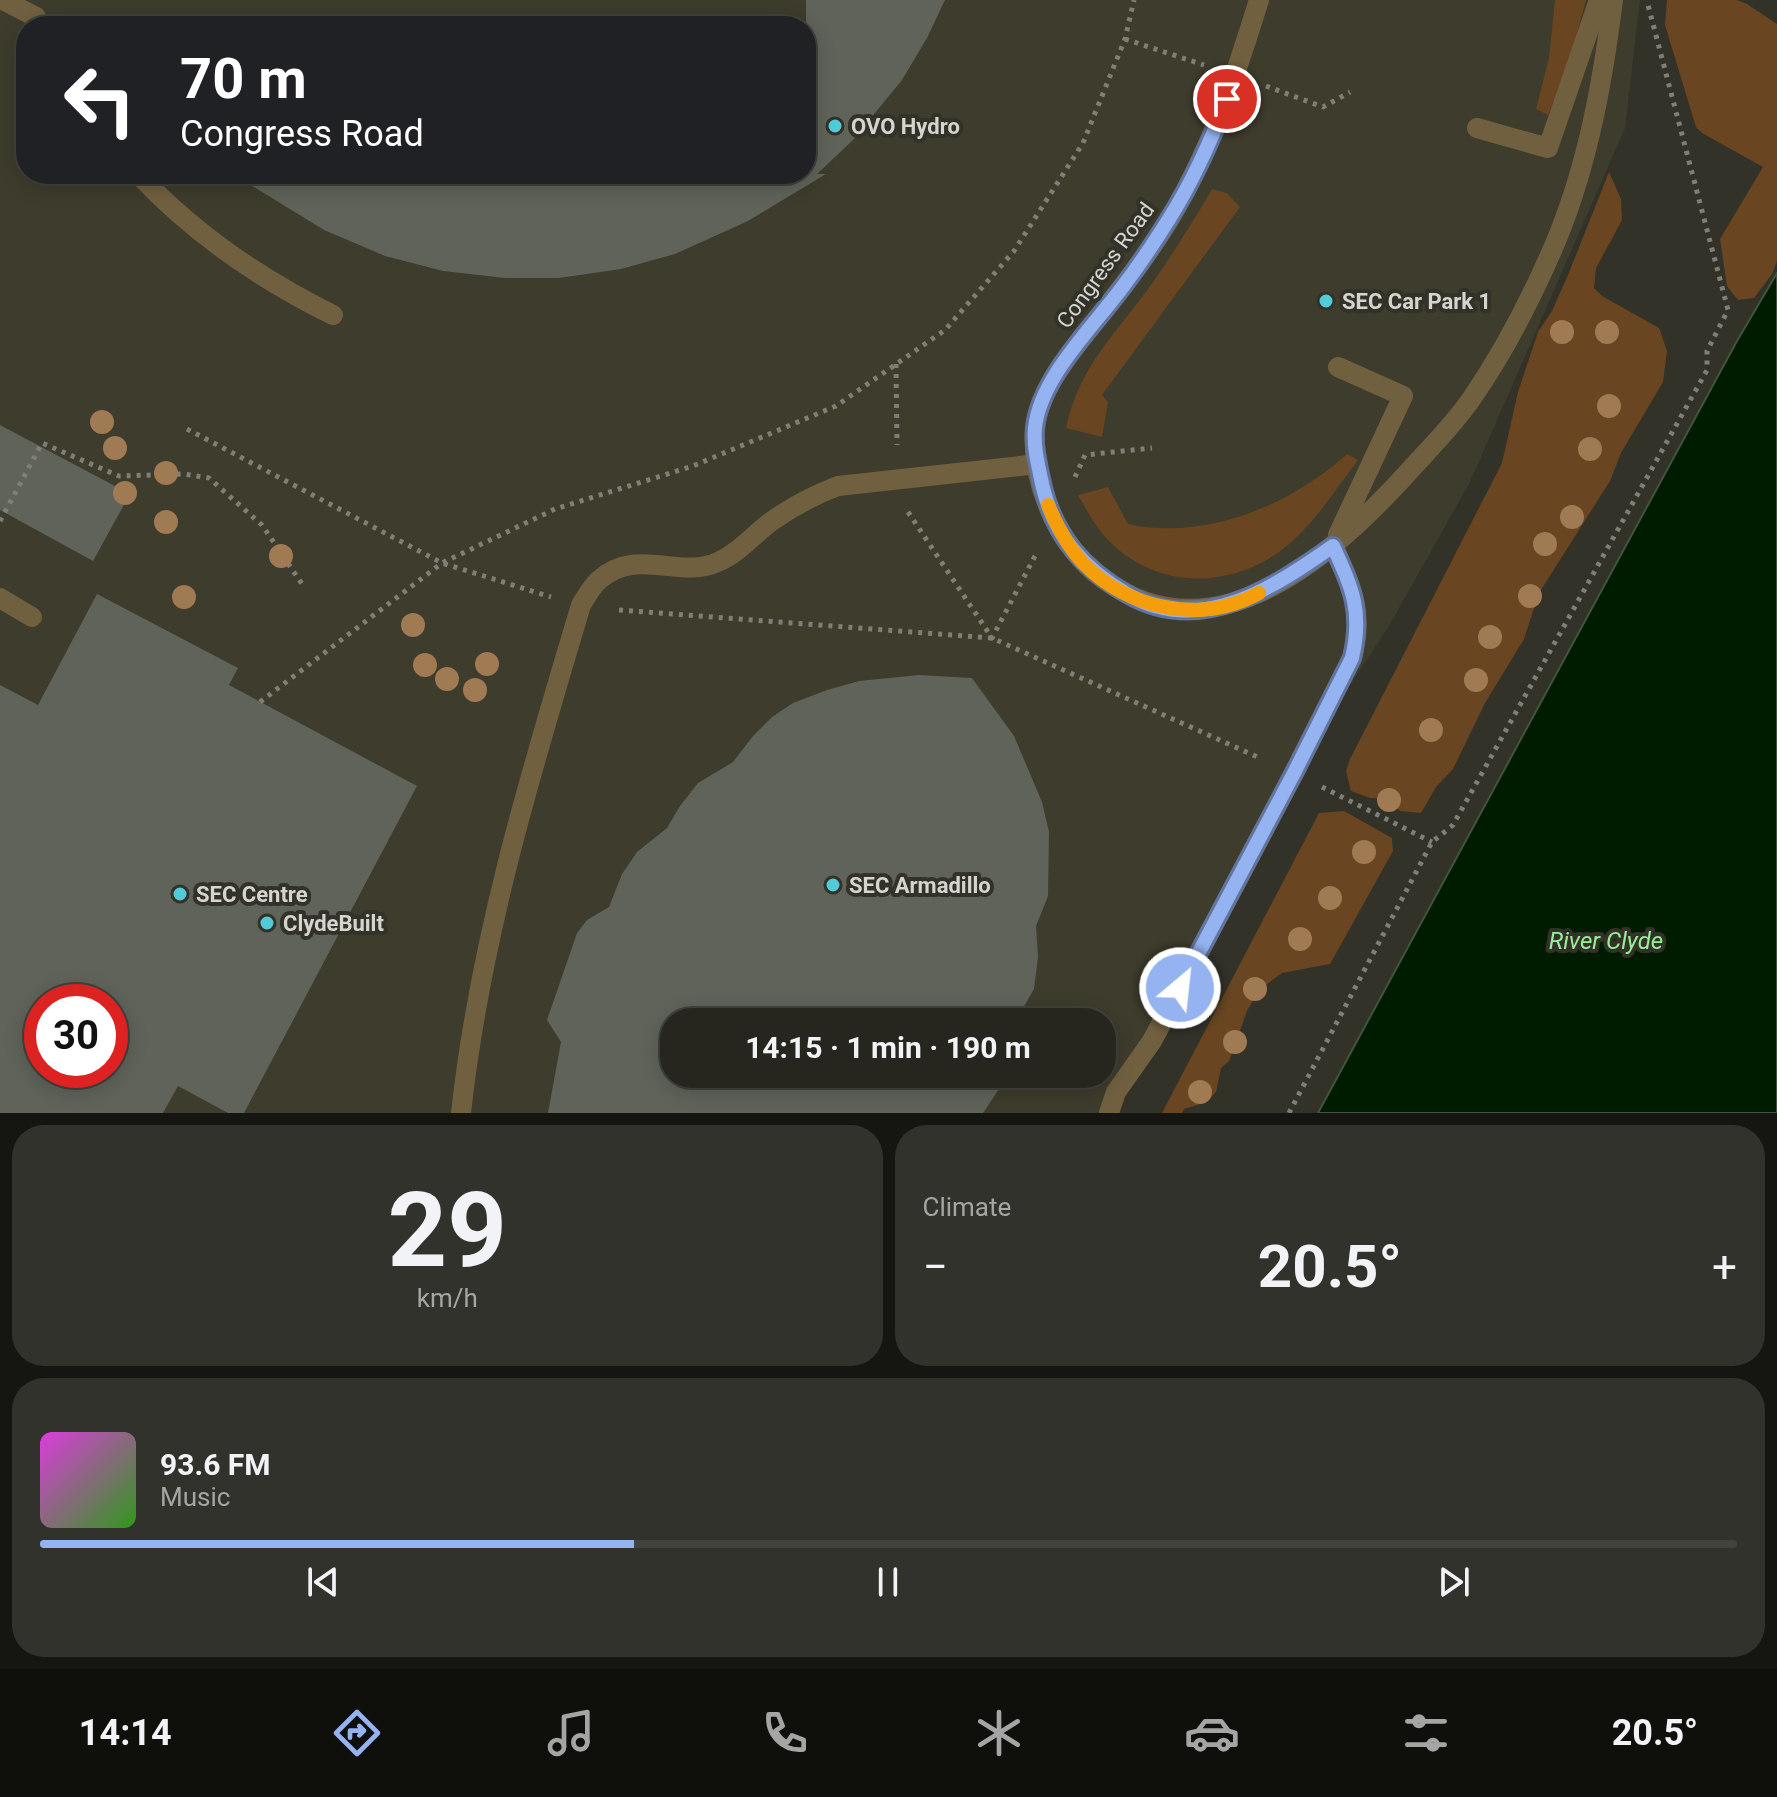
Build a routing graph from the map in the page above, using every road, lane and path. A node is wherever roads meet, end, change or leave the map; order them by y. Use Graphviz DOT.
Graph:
graph roads {
  1 [pos="3,0"];
  2 [pos="1134,0"];
  3 [pos="1259,0"];
  4 [pos="1599,0"];
  5 [pos="1613,0"];
  6 [pos="1647,3"];
  7 [pos="36,14"];
  8 [pos="1477,128"];
  9 [pos="148,184"];
  10 [pos="333,315"];
  11 [pos="1338,367"];
  12 [pos="187,429"];
  13 [pos="1038,464"];
  14 [pos="0,521"];
  15 [pos="1333,546"];
  16 [pos="442,563"];
  17 [pos="302,584"];
  18 [pos="0,598"];
  19 [pos="581,605"];
  20 [pos="32,617"];
  21 [pos="260,702"];
  22 [pos="1294,773"];
  23 [pos="1432,842"];
  24 [pos="461,1113"];
  25 [pos="1109,1113"];
  26 [pos="1289,1113"];
  1 -- 7 [label="street"];
  2 -- 16 [label="path"];
  3 -- 13 [label="street, Congress Road"];
  4 -- 8 [label="street"];
  5 -- 15 [label="street, Congress Road"];
  6 -- 23 [label="path"];
  9 -- 10 [label="street"];
  11 -- 15 [label="street"];
  12 -- 16 [label="path"];
  13 -- 15 [label="street, Congress Road"];
  13 -- 19 [label="street"];
  14 -- 17 [label="path"];
  15 -- 22 [label="street"];
  16 -- 19 [label="path"];
  16 -- 21 [label="path"];
  18 -- 20 [label="street"];
  19 -- 22 [label="path"];
  19 -- 24 [label="street"];
  22 -- 23 [label="path"];
  22 -- 25 [label="street"];
  23 -- 26 [label="path"];
}
